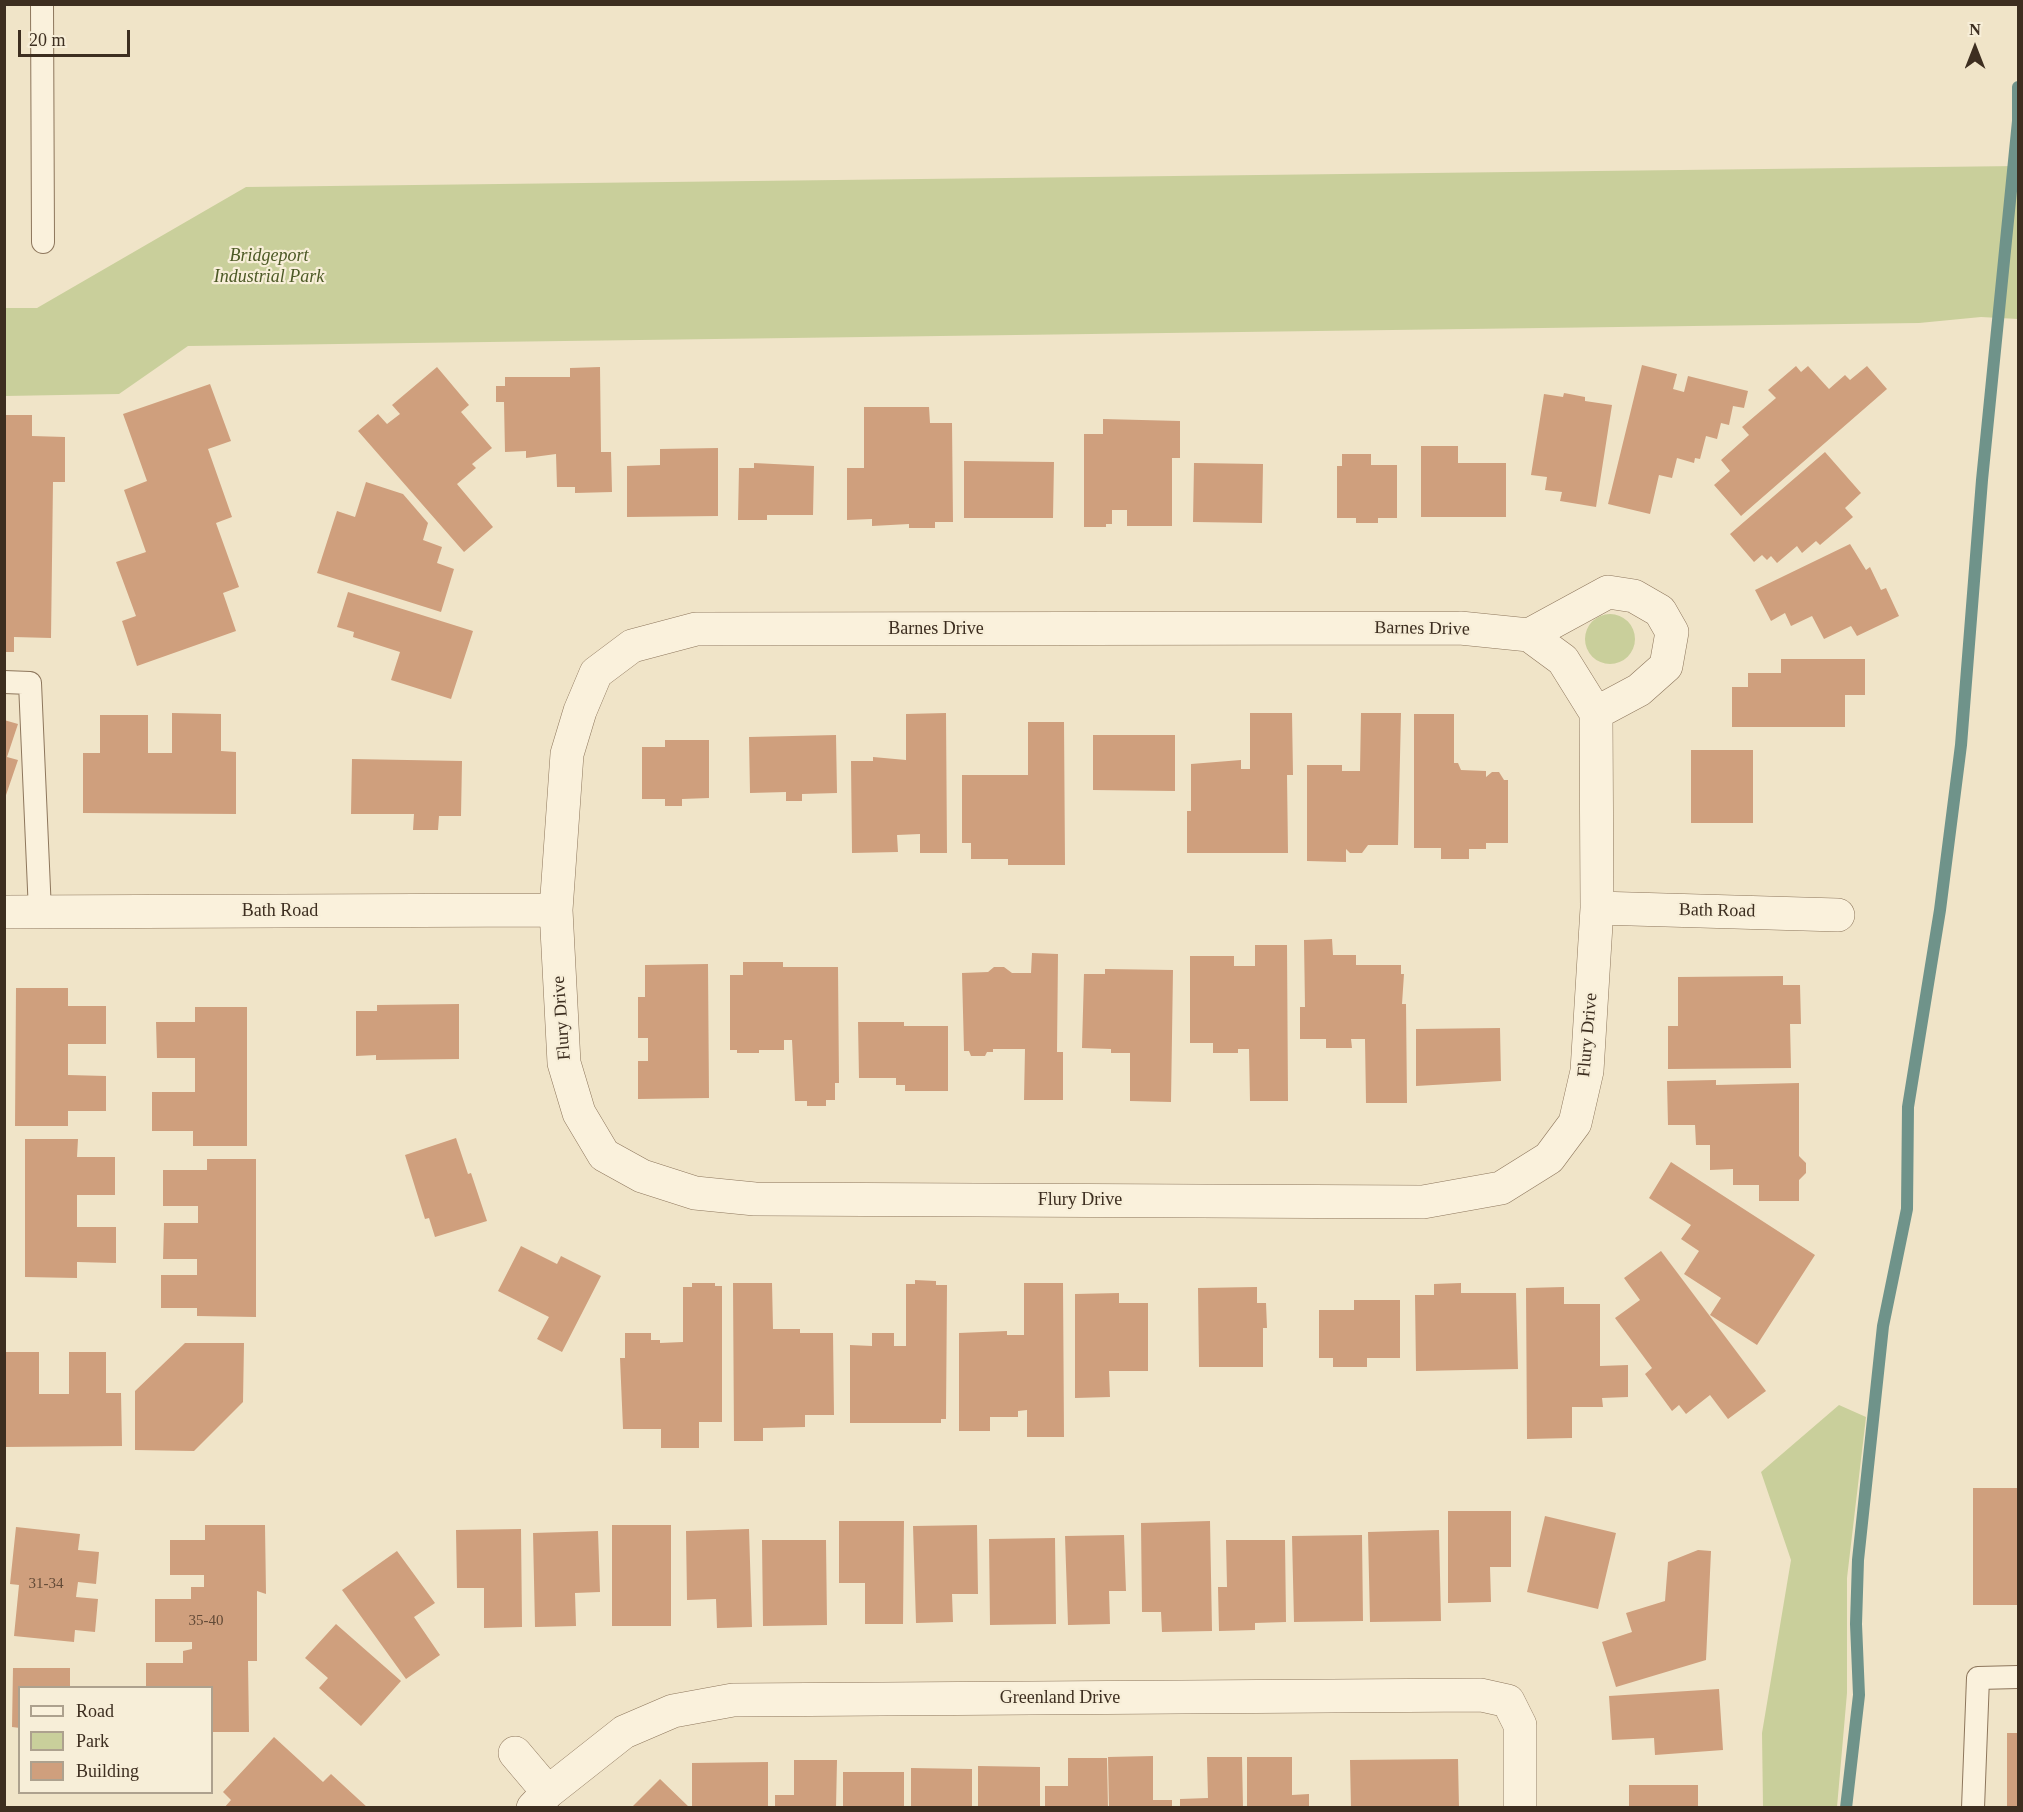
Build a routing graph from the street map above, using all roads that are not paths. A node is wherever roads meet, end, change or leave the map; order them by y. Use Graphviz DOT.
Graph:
graph roads {
  1 [pos="42,4"];
  2 [pos="43,242"];
  3 [pos="1529,635"];
  4 [pos="4,682"];
  5 [pos="1596,713"];
  6 [pos="1597,908"];
  7 [pos="556,910"];
  8 [pos="4,912"];
  9 [pos="40,912"];
  10 [pos="1838,915"];
  11 [pos="2019,1677"];
  12 [pos="515,1753"];
  13 [pos="541,1800"];
  14 [pos="1520,1808"];
  15 [pos="1973,1808"];
  1 -- 2 [label="lane"];
  3 -- 5 [label="street"];
  3 -- 5 [label="street"];
  3 -- 7 [label="street, Barnes Drive"];
  4 -- 9 [label="lane"];
  5 -- 6 [label="street"];
  6 -- 7 [label="street, Flury Drive"];
  6 -- 10 [label="street, Bath Road"];
  7 -- 9 [label="street, Bath Road"];
  8 -- 9 [label="street, Bath Road"];
  11 -- 15 [label="lane"];
  12 -- 13 [label="street"];
  13 -- 14 [label="street, Greenland Drive"];
}
